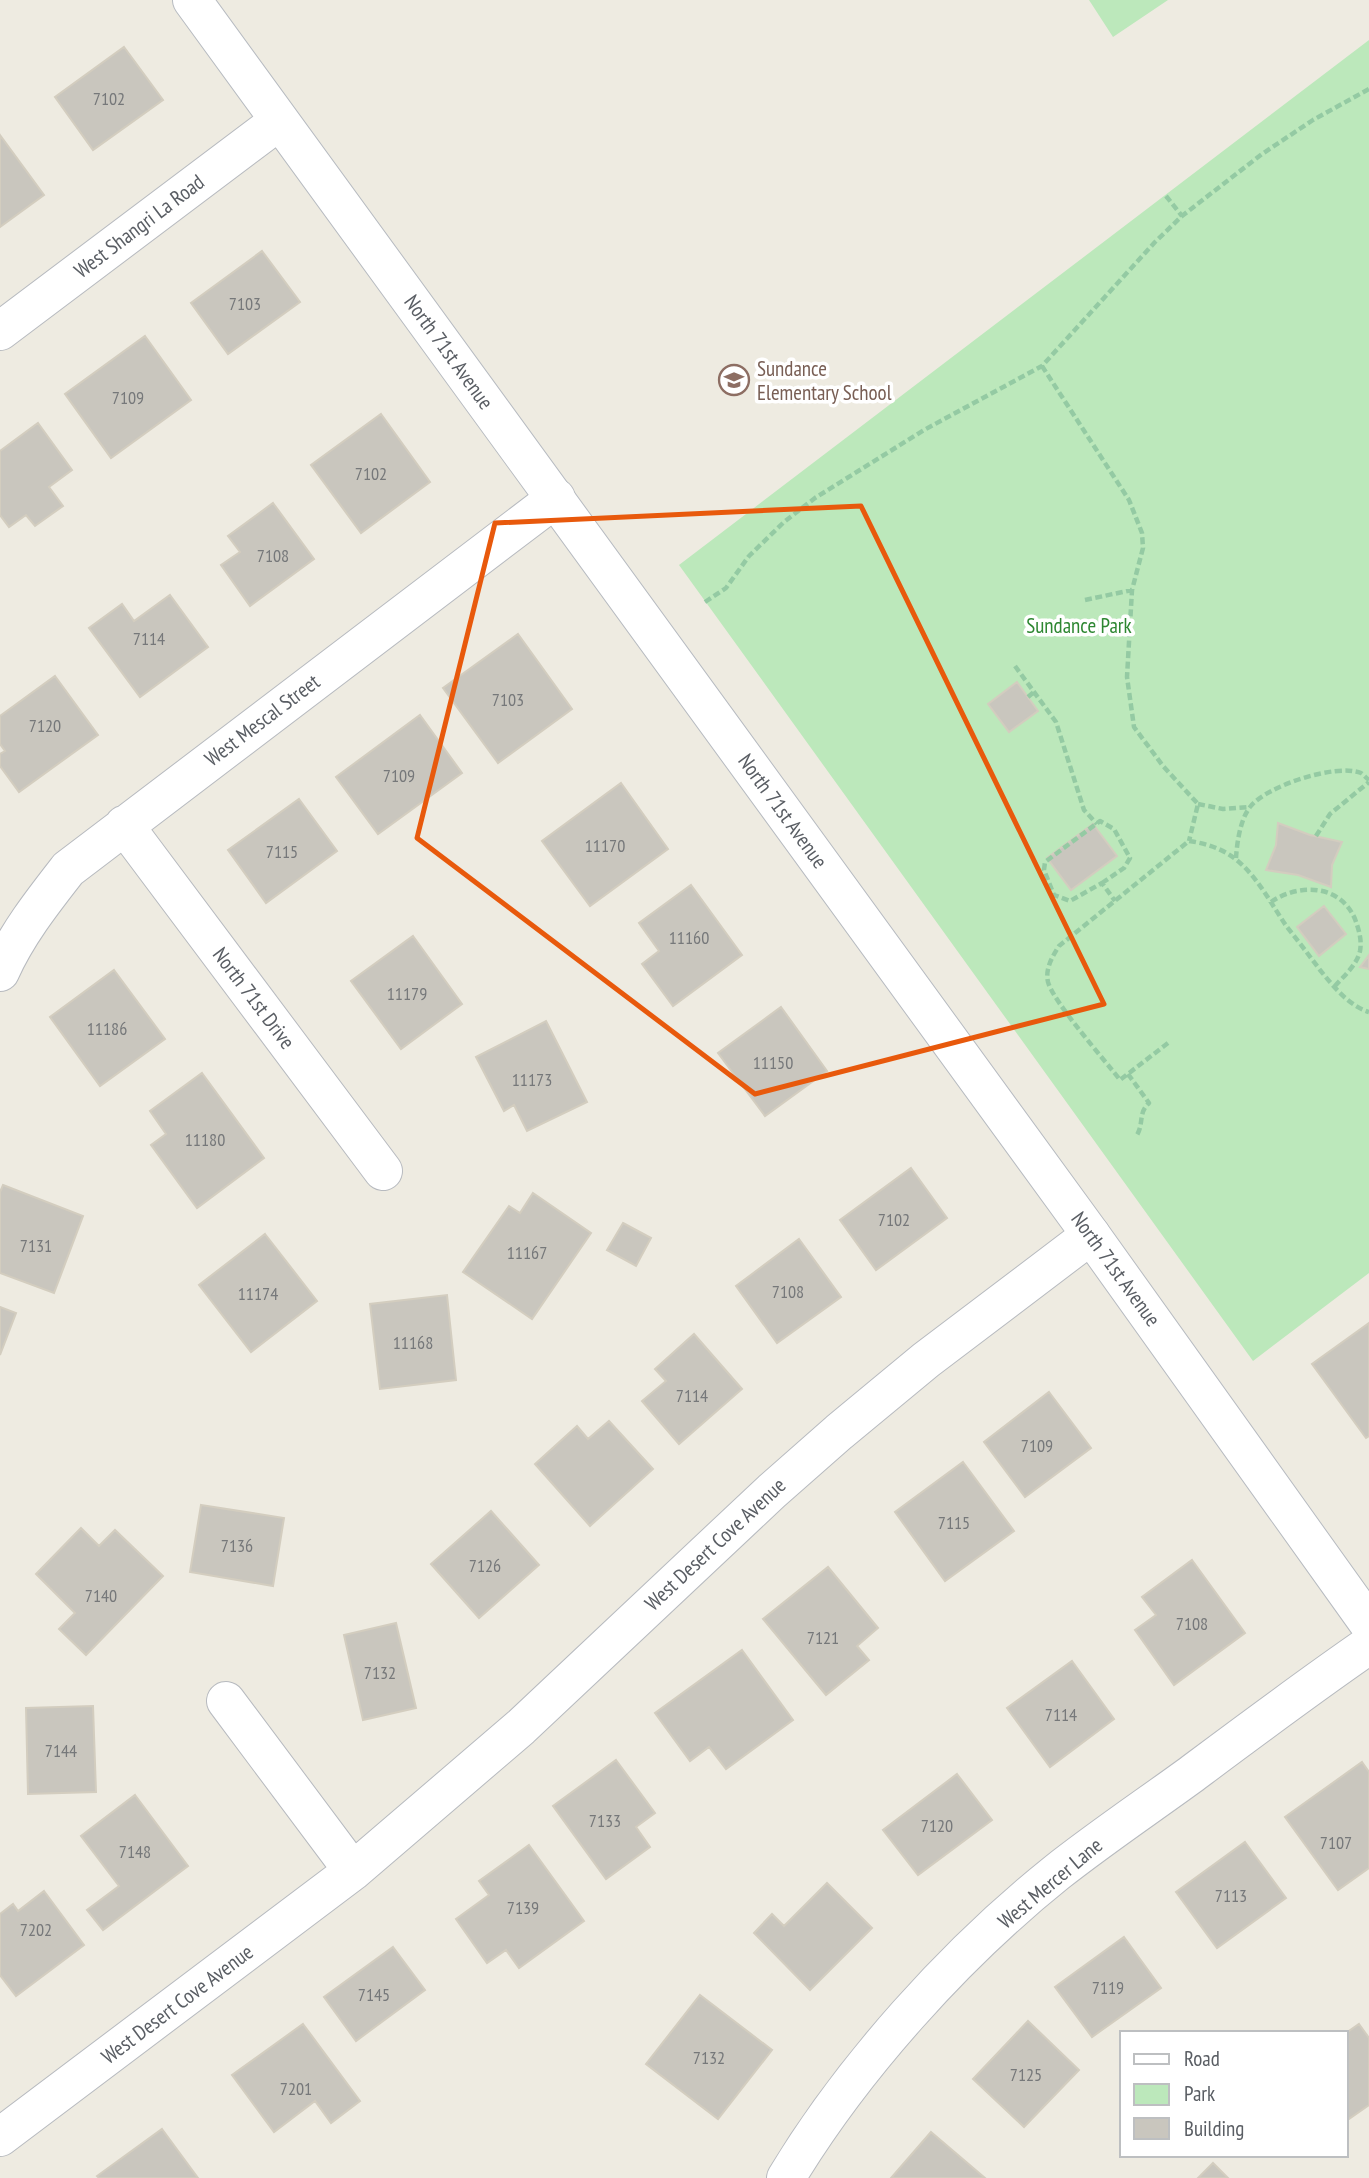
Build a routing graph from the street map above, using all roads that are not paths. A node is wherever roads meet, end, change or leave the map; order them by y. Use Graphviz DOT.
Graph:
graph roads {
  1 [pos="192,0"];
  2 [pos="279,121"];
  3 [pos="0,331"];
  4 [pos="556,498"];
  5 [pos="124,825"];
  6 [pos="0,972"];
  7 [pos="383,1171"];
  8 [pos="1091,1235"];
  9 [pos="1369,1624"];
  10 [pos="1369,1645"];
  11 [pos="226,1701"];
  12 [pos="353,1871"];
  13 [pos="0,2137"];
  14 [pos="786,2178"];
  1 -- 2 [label="street, North 71st Avenue"];
  2 -- 3 [label="street, West Shangri La Road"];
  2 -- 4 [label="street, North 71st Avenue"];
  4 -- 5 [label="street, West Mescal Street"];
  4 -- 8 [label="street, North 71st Avenue"];
  5 -- 6 [label="street, West Mescal Street"];
  5 -- 7 [label="street, North 71st Drive"];
  8 -- 9 [label="street, North 71st Avenue"];
  8 -- 12 [label="street, West Desert Cove Avenue"];
  10 -- 14 [label="street, West Mercer Lane"];
  11 -- 12 [label="street"];
  12 -- 13 [label="street, West Desert Cove Avenue"];
}
